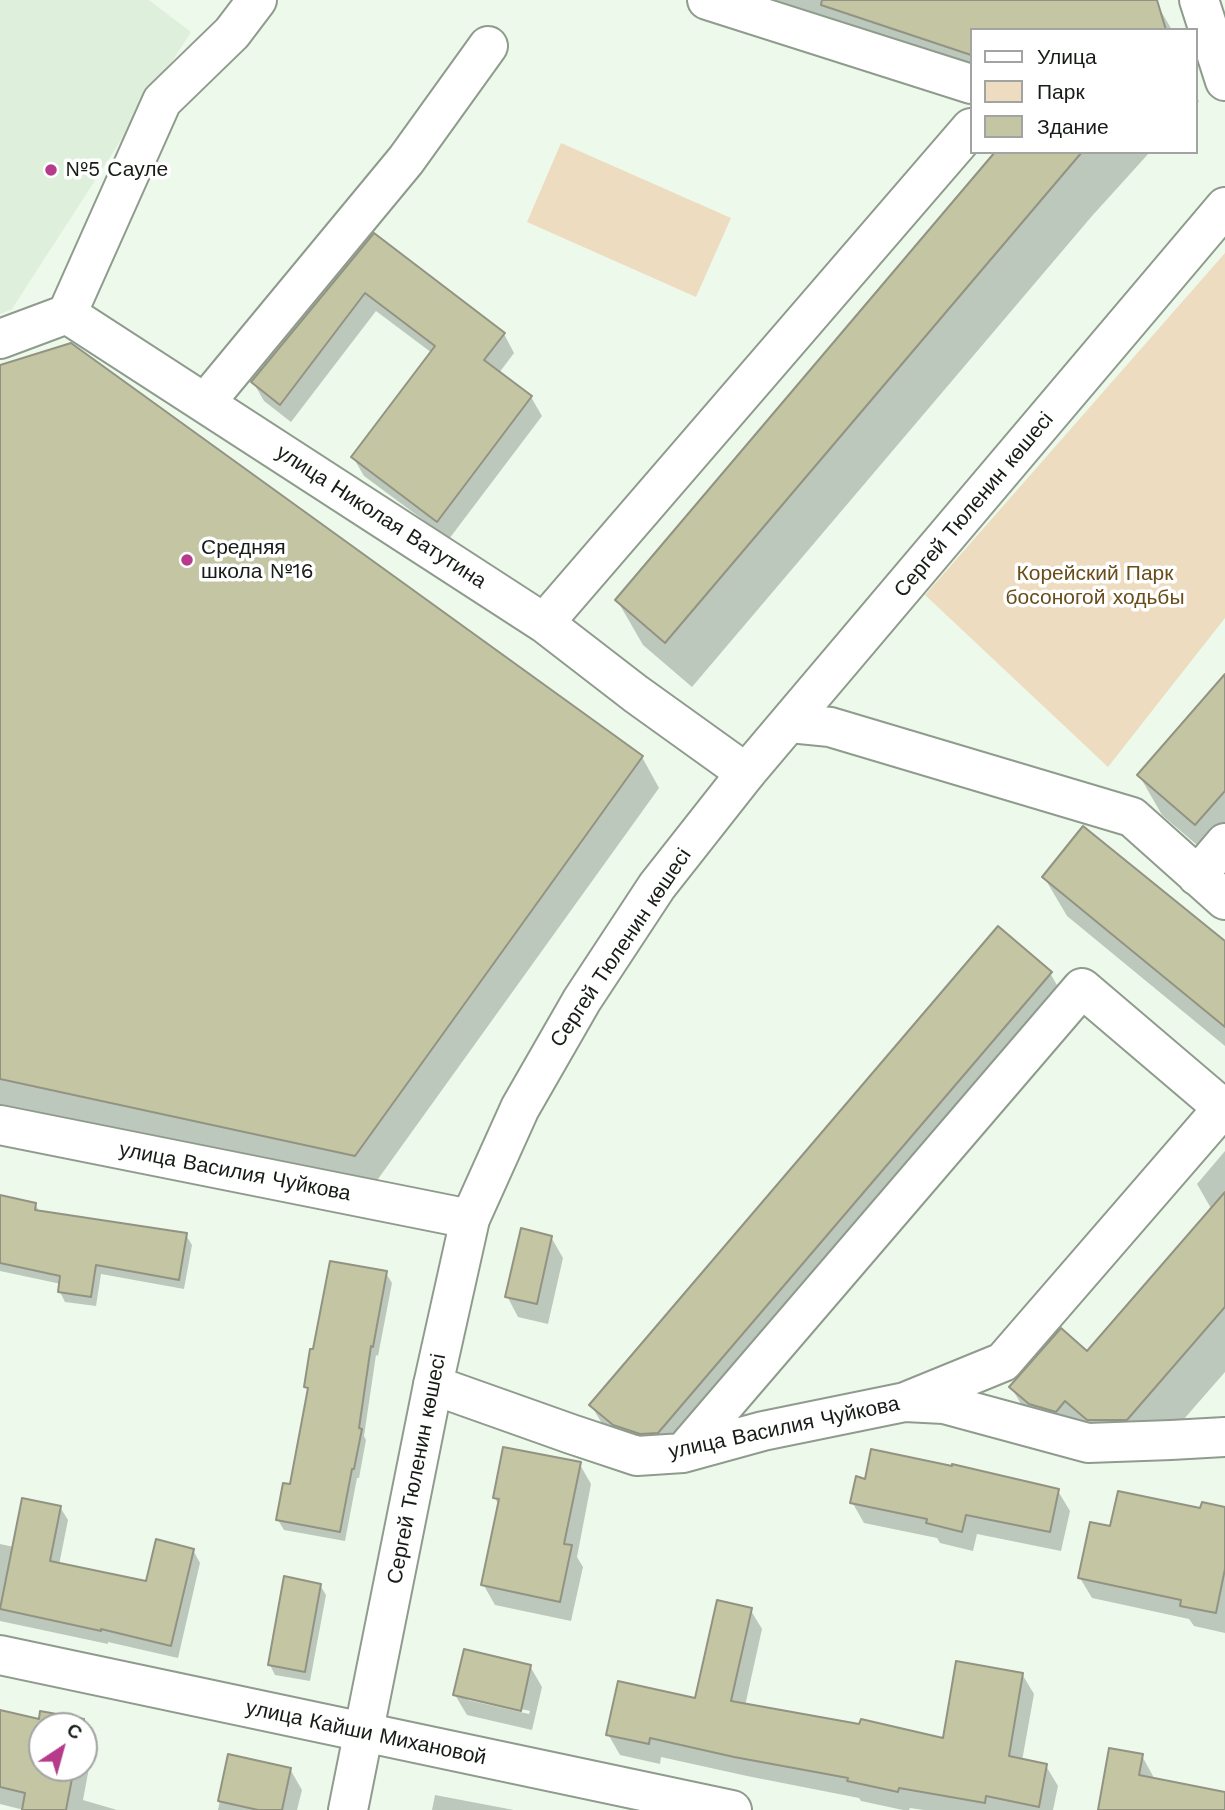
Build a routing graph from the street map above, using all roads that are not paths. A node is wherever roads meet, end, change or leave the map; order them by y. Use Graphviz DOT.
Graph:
graph roads {
  1 [pos="257,0"];
  2 [pos="708,0"];
  3 [pos="1199,0"];
  4 [pos="488,46"];
  5 [pos="1225,81"];
  6 [pos="970,85"];
  7 [pos="970,129"];
  8 [pos="1225,207"];
  9 [pos="67,314"];
  10 [pos="0,339"];
  11 [pos="205,403"];
  12 [pos="544,623"];
  13 [pos="790,723"];
  14 [pos="746,773"];
  15 [pos="1225,843"];
  16 [pos="1197,876"];
  17 [pos="1225,900"];
  18 [pos="0,1125"];
  19 [pos="470,1219"];
  20 [pos="433,1385"];
  21 [pos="905,1402"];
  22 [pos="1225,1437"];
  23 [pos="684,1453"];
  24 [pos="0,1655"];
  25 [pos="365,1732"];
  26 [pos="348,1810"];
  27 [pos="732,1810"];
  1 -- 9 [label="street"];
  2 -- 6 [label="street"];
  3 -- 5 [label="street"];
  4 -- 11 [label="street"];
  7 -- 12 [label="street"];
  8 -- 13 [label="street, Сергей Тюленин көшесі"];
  9 -- 10 [label="street"];
  9 -- 11 [label="street, улица Николая Ватутина"];
  11 -- 12 [label="street, улица Николая Ватутина"];
  12 -- 14 [label="street, улица Николая Ватутина"];
  13 -- 14 [label="street, Сергей Тюленин көшесі"];
  13 -- 16 [label="street"];
  14 -- 19 [label="street, Сергей Тюленин көшесі"];
  15 -- 16 [label="street"];
  16 -- 17 [label="street"];
  18 -- 19 [label="street, улица Василия Чуйкова"];
  19 -- 20 [label="street, Сергей Тюленин көшесі"];
  20 -- 23 [label="street, улица Василия Чуйкова"];
  20 -- 25 [label="street, Сергей Тюленин көшесі"];
  21 -- 22 [label="street, улица Василия Чуйкова"];
  21 -- 23 [label="street, улица Василия Чуйкова"];
  21 -- 23 [label="street"];
  24 -- 25 [label="street, улица Кайши Михановой"];
  25 -- 26 [label="street, Сергей Тюленин көшесі"];
  25 -- 27 [label="street, улица Кайши Михановой"];
}
